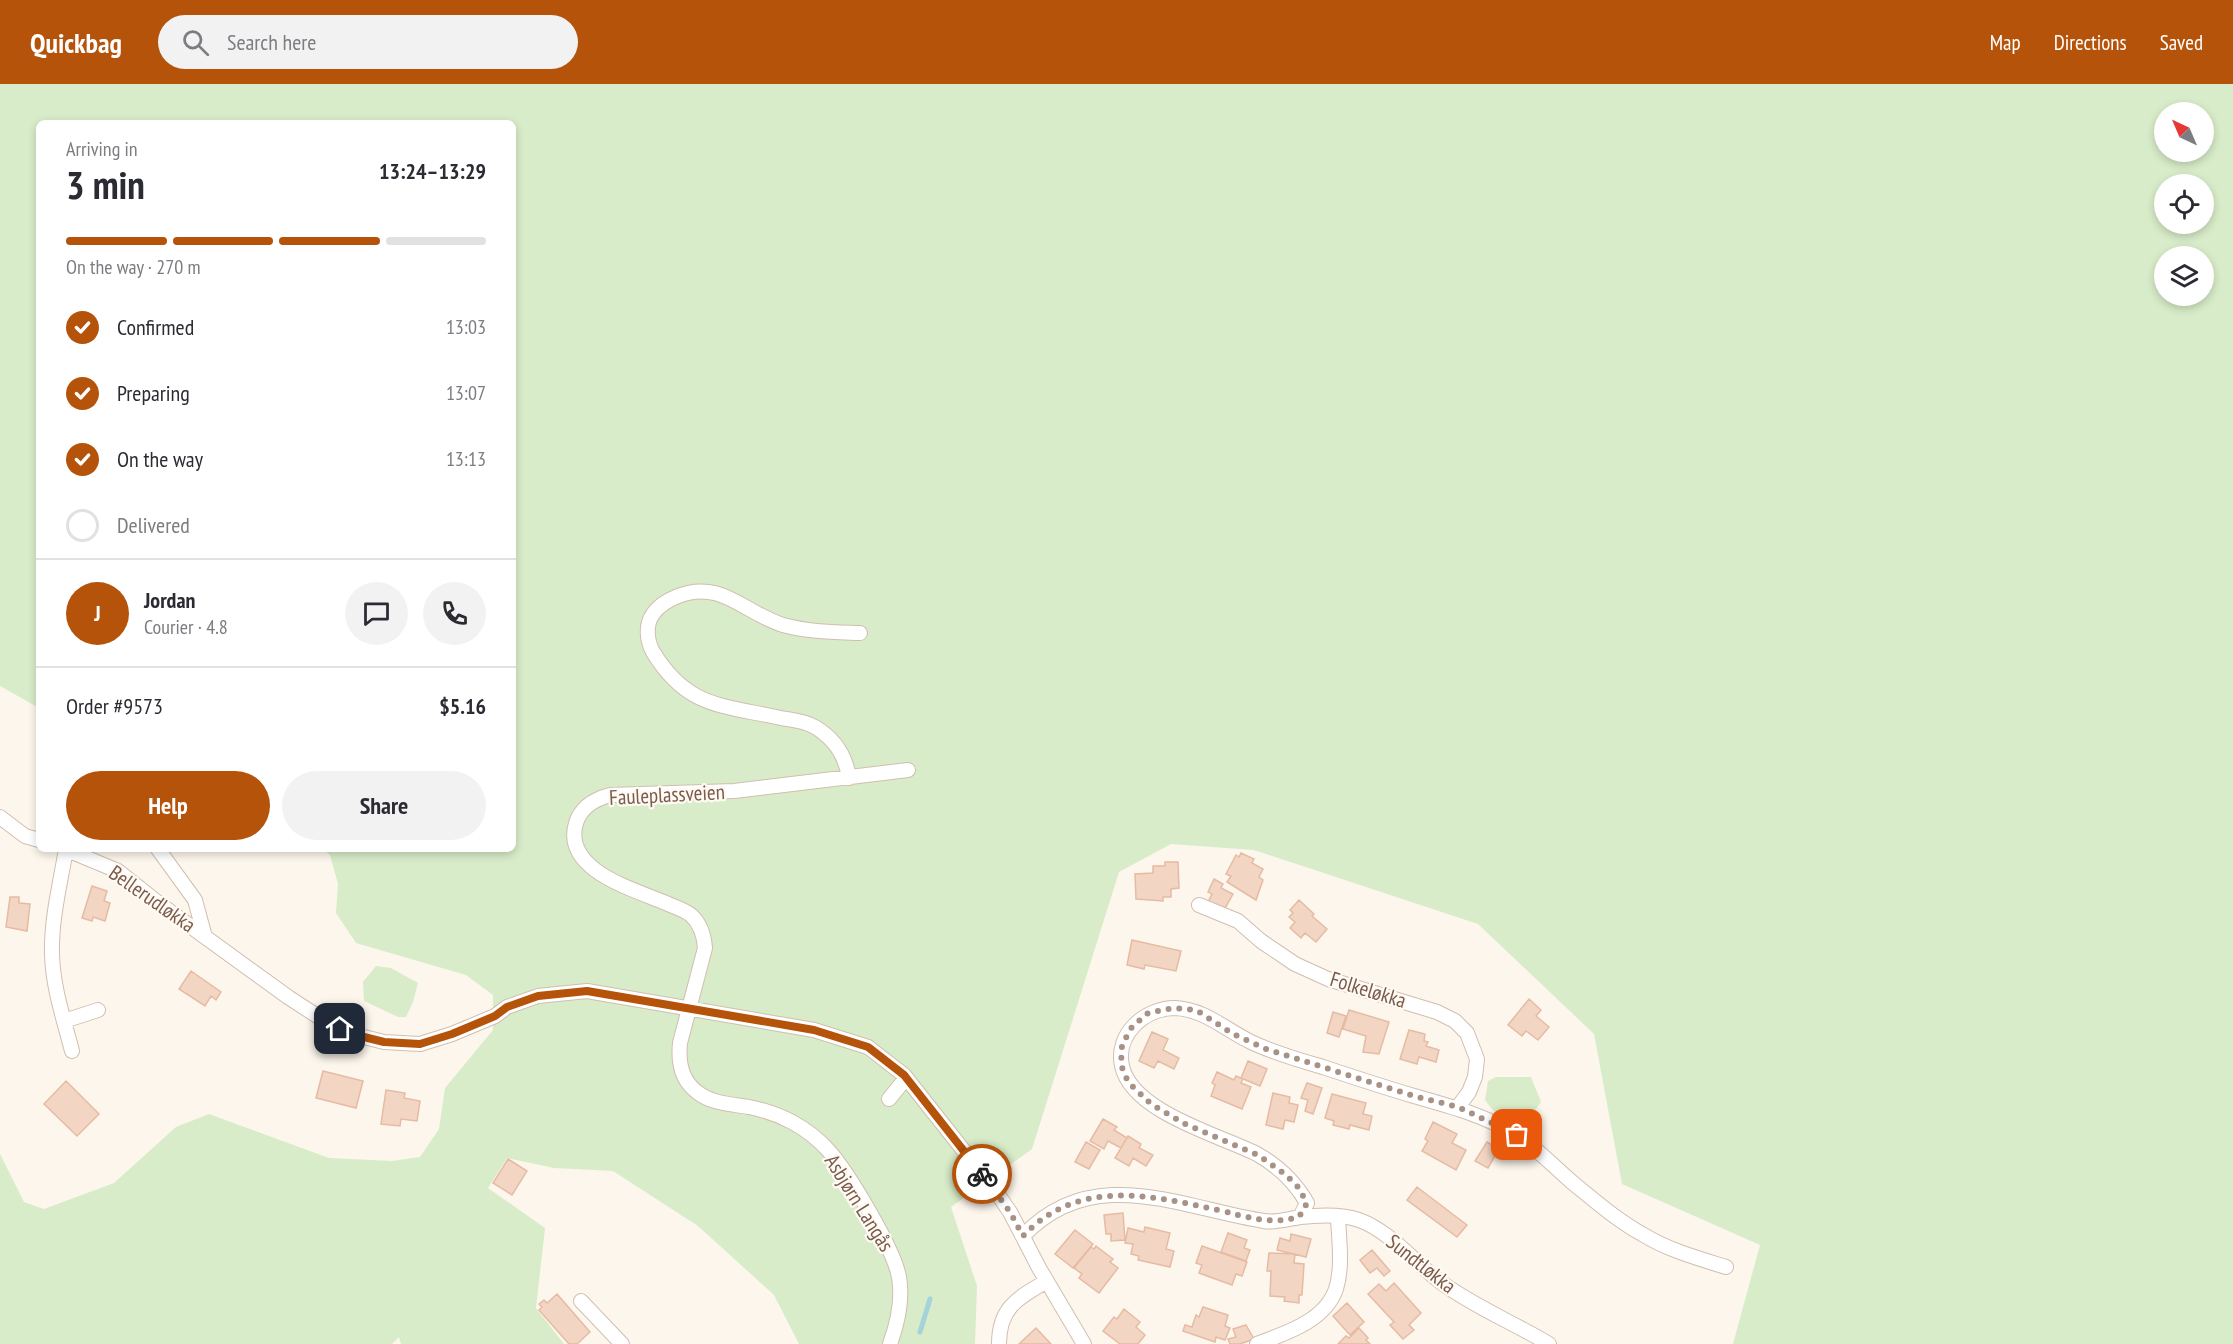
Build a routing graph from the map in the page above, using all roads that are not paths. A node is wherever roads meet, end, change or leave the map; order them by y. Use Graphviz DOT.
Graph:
graph roads {
  1 [pos="860,633"];
  2 [pos="908,770"];
  3 [pos="849,778"];
  4 [pos="4,826"];
  5 [pos="36,839"];
  6 [pos="65,852"];
  7 [pos="73,852"];
  8 [pos="160,852"];
  9 [pos="1200,905"];
  10 [pos="205,937"];
  11 [pos="688,1008"];
  12 [pos="98,1011"];
  13 [pos="64,1021"];
  14 [pos="72,1051"];
  15 [pos="906,1078"];
  16 [pos="888,1100"];
  17 [pos="1458,1107"];
  18 [pos="1299,1217"];
  19 [pos="1338,1218"];
  20 [pos="1023,1236"];
  21 [pos="1726,1267"];
  22 [pos="1047,1281"];
  23 [pos="581,1301"];
  24 [pos="622,1344"];
  25 [pos="890,1344"];
  26 [pos="999,1344"];
  27 [pos="1084,1344"];
  28 [pos="1257,1344"];
  29 [pos="1549,1344"];
  1 -- 3 [label="street"];
  2 -- 3 [label="street, Fauleplassveien"];
  3 -- 11 [label="street, Fauleplassveien"];
  4 -- 5 [label="street"];
  6 -- 13 [label="street, Bellerudløkka"];
  7 -- 10 [label="street, Bellerudløkka"];
  8 -- 10 [label="street, Bellerudløkka"];
  9 -- 17 [label="street, Folkeløkka"];
  10 -- 11 [label="street, Bellerudløkka"];
  11 -- 15 [label="street, Bellerudløkka"];
  11 -- 25 [label="street, Asbjørn Langås"];
  12 -- 13 [label="street"];
  13 -- 14 [label="street, Bellerudløkka"];
  15 -- 16 [label="street"];
  15 -- 20 [label="street, Bellerudløkka"];
  17 -- 18 [label="street"];
  17 -- 21 [label="street"];
  18 -- 19 [label="street, Sundtløkka"];
  18 -- 20 [label="street, Sundtløkka"];
  19 -- 28 [label="street"];
  19 -- 29 [label="street, Sundtløkka"];
  20 -- 22 [label="street, Bellerudløkka"];
  22 -- 26 [label="street"];
  22 -- 27 [label="street, Bellerudløkka"];
  23 -- 24 [label="street"];
}
